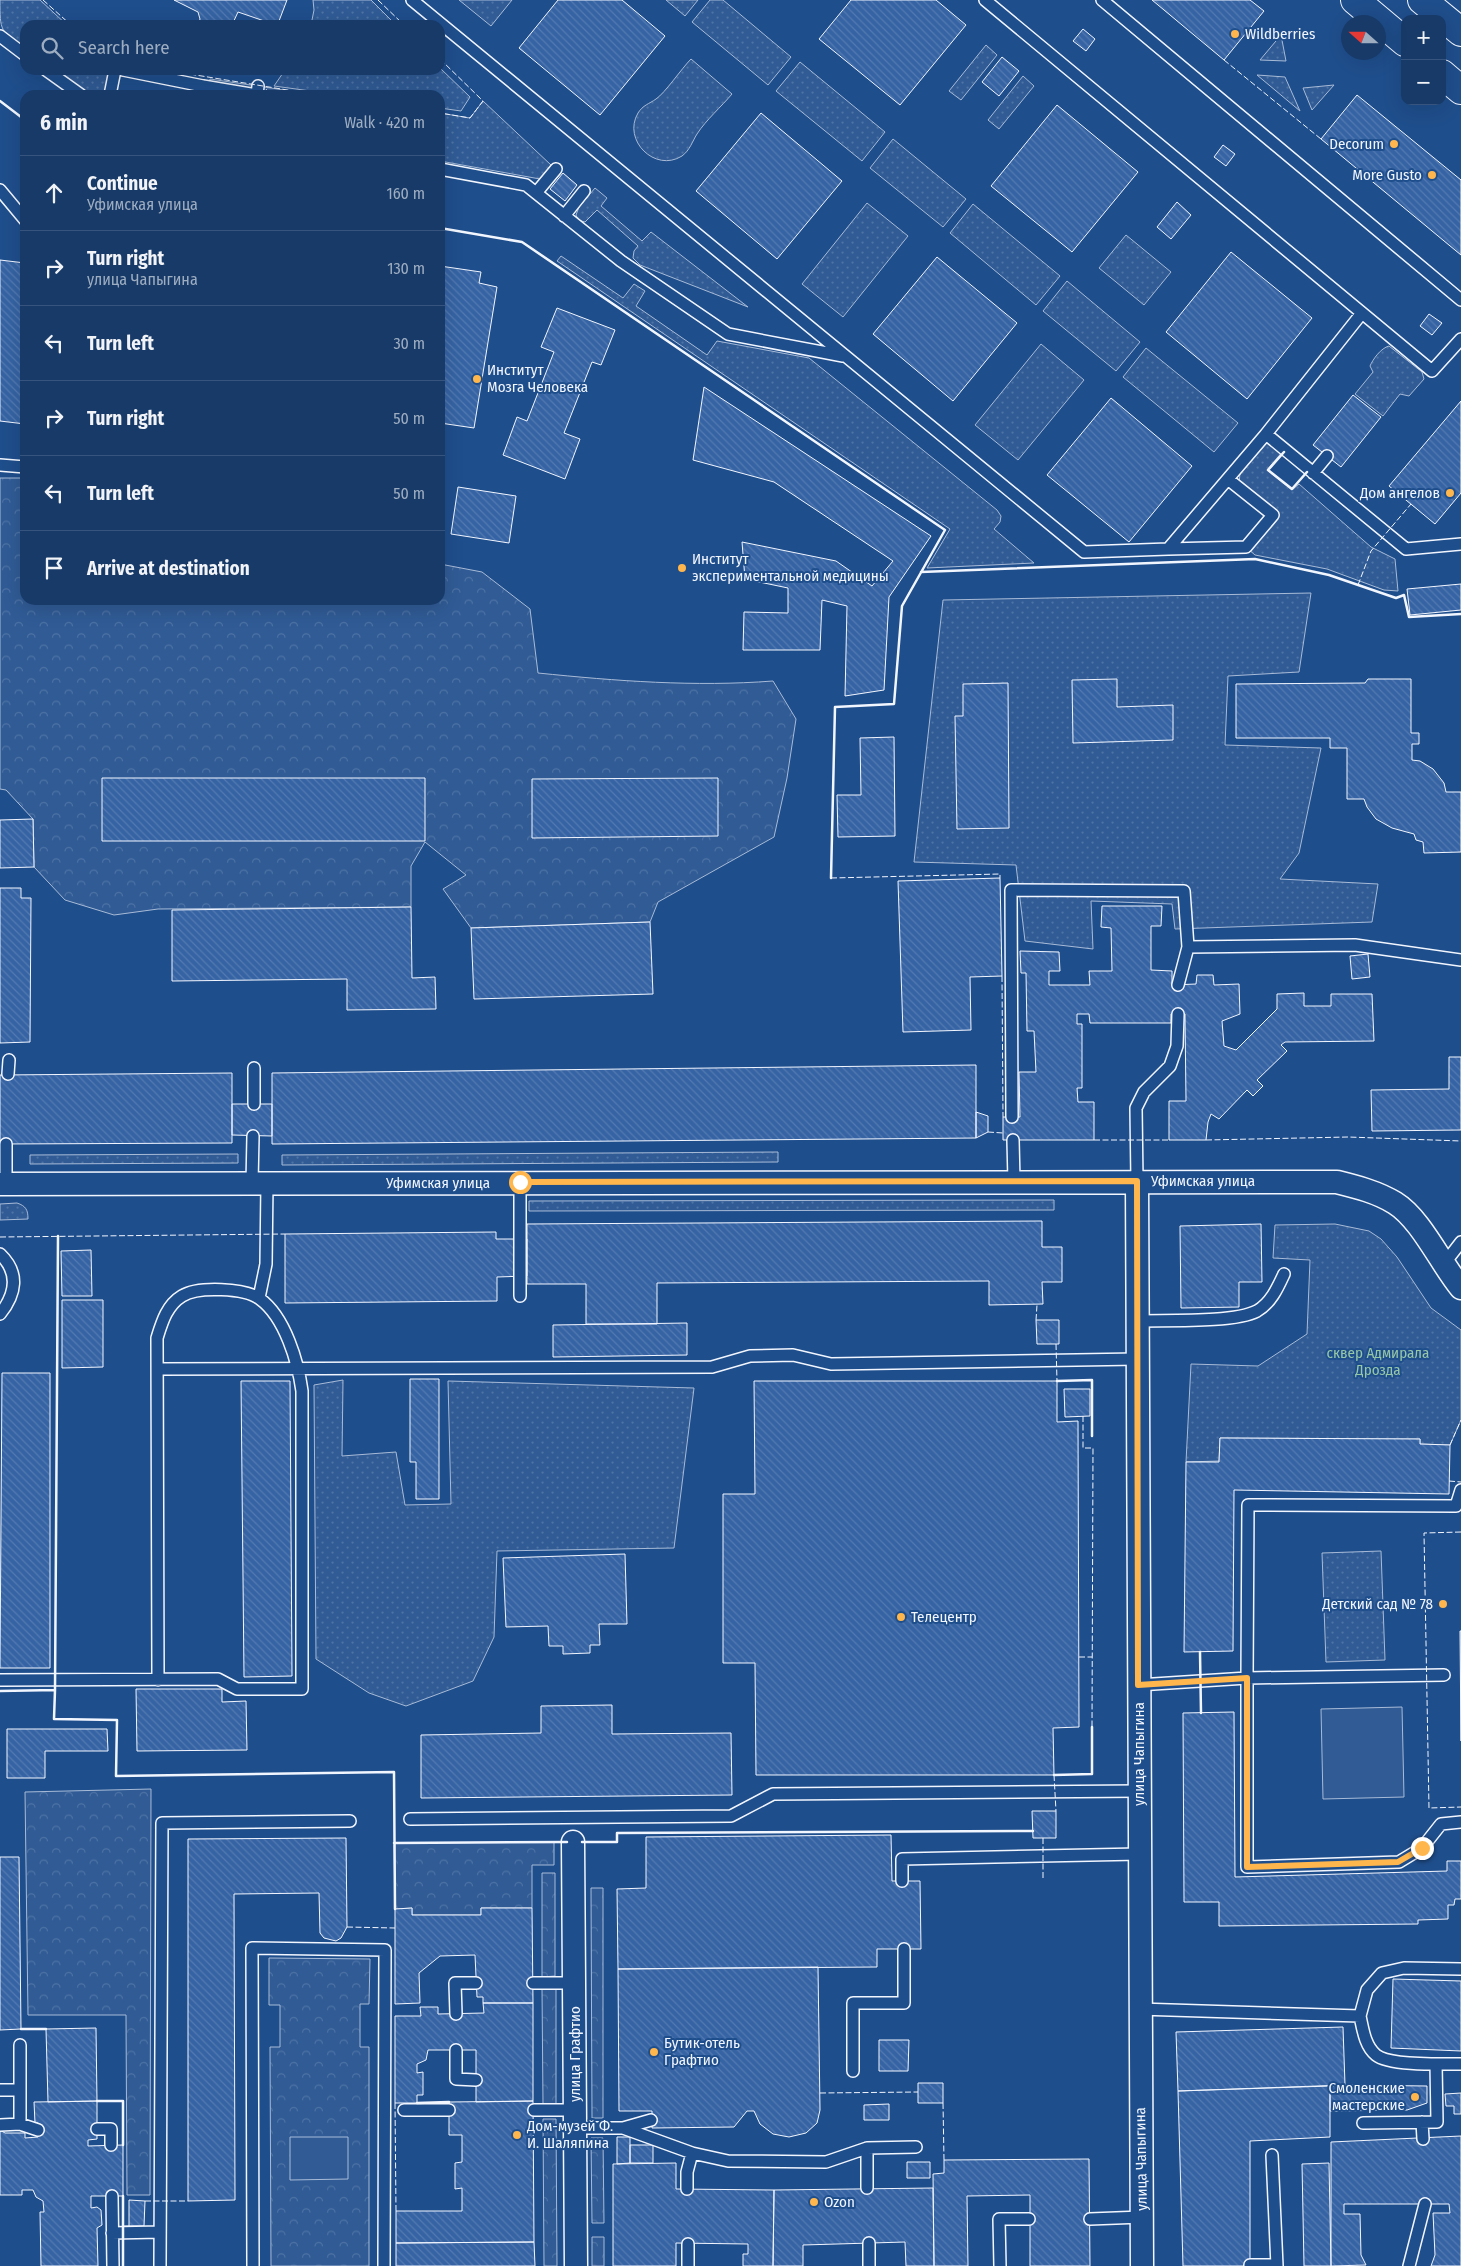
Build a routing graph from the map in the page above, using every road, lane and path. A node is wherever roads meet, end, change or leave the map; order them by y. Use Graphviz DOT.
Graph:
graph roads {
  1 [pos="412,0"];
  2 [pos="985,0"];
  3 [pos="1102,0"];
  4 [pos="1355,0"];
  5 [pos="1422,0"];
  6 [pos="436,20"];
  7 [pos="445,27"];
  8 [pos="1461,32"];
  9 [pos="0,36"];
  10 [pos="1401,39"];
  11 [pos="20,51"];
  12 [pos="53,75"];
  13 [pos="114,75"];
  14 [pos="143,75"];
  15 [pos="1446,77"];
  16 [pos="258,86"];
  17 [pos="74,90"];
  18 [pos="111,90"];
  19 [pos="202,90"];
  20 [pos="258,90"];
  21 [pos="1461,90"];
  22 [pos="556,169"];
  23 [pos="445,170"];
  24 [pos="0,190"];
  25 [pos="584,191"];
  26 [pos="536,193"];
  27 [pos="20,214"];
  28 [pos="564,216"];
  29 [pos="1461,300"];
  30 [pos="1362,313"];
  31 [pos="1461,339"];
  32 [pos="845,356"];
  33 [pos="1266,434"];
  34 [pos="1327,456"];
  35 [pos="0,465"];
  36 [pos="20,467"];
  37 [pos="1314,473"];
  38 [pos="1229,480"];
  39 [pos="1461,544"];
  40 [pos="1168,549"];
  41 [pos="1188,947"];
  42 [pos="1461,960"];
  43 [pos="1178,985"];
  44 [pos="1178,1014"];
  45 [pos="9,1060"];
  46 [pos="254,1068"];
  47 [pos="8,1074"];
  48 [pos="254,1104"];
  49 [pos="1012,1117"];
  50 [pos="253,1136"];
  51 [pos="1014,1140"];
  52 [pos="6,1144"];
  53 [pos="1014,1181"];
  54 [pos="1137,1181"];
  55 [pos="520,1182"];
  56 [pos="259,1183"];
  57 [pos="3,1184"];
  58 [pos="1461,1242"];
  59 [pos="0,1254"];
  60 [pos="1444,1264"];
  61 [pos="1284,1274"];
  62 [pos="1461,1288"];
  63 [pos="520,1296"];
  64 [pos="259,1298"];
  65 [pos="0,1314"];
  66 [pos="1137,1321"];
  67 [pos="1137,1359"];
  68 [pos="299,1368"];
  69 [pos="158,1369"];
  70 [pos="1461,1490"];
  71 [pos="1444,1675"];
  72 [pos="1247,1678"];
  73 [pos="0,1680"];
  74 [pos="158,1680"];
  75 [pos="1138,1685"];
  76 [pos="1139,1791"];
  77 [pos="410,1819"];
  78 [pos="350,1821"];
  79 [pos="1461,1822"];
  80 [pos="573,1842"];
  81 [pos="1139,1854"];
  82 [pos="902,1881"];
  83 [pos="904,1949"];
  84 [pos="1461,1969"];
  85 [pos="476,1983"];
  86 [pos="532,1983"];
  87 [pos="574,1983"];
  88 [pos="1139,2009"];
  89 [pos="456,2014"];
  90 [pos="1360,2016"];
  91 [pos="20,2044"];
  92 [pos="456,2050"];
  93 [pos="1436,2064"];
  94 [pos="1461,2064"];
  95 [pos="853,2071"];
  96 [pos="476,2080"];
  97 [pos="0,2090"];
  98 [pos="20,2090"];
  99 [pos="404,2110"];
  100 [pos="449,2110"];
  101 [pos="534,2110"];
  102 [pos="575,2119"];
  103 [pos="651,2120"];
  104 [pos="1422,2122"];
  105 [pos="1363,2123"];
  106 [pos="20,2124"];
  107 [pos="0,2125"];
  108 [pos="623,2128"];
  109 [pos="97,2129"];
  110 [pos="38,2130"];
  111 [pos="1424,2139"];
  112 [pos="111,2146"];
  113 [pos="916,2147"];
  114 [pos="867,2148"];
  115 [pos="692,2153"];
  116 [pos="1272,2155"];
  117 [pos="868,2188"];
  118 [pos="687,2189"];
  119 [pos="112,2196"];
  120 [pos="1425,2204"];
  121 [pos="1142,2217"];
  122 [pos="1090,2218"];
  123 [pos="1029,2219"];
  124 [pos="160,2232"];
  125 [pos="112,2233"];
  126 [pos="869,2243"];
  127 [pos="688,2244"];
  128 [pos="1250,2265"];
  129 [pos="112,2266"];
  130 [pos="160,2266"];
  131 [pos="253,2266"];
  132 [pos="384,2266"];
  133 [pos="576,2266"];
  134 [pos="688,2266"];
  135 [pos="869,2266"];
  136 [pos="1000,2266"];
  137 [pos="1142,2266"];
  138 [pos="1277,2266"];
  139 [pos="1409,2266"];
  1 -- 6 [label="lane"];
  2 -- 30 [label="lane"];
  3 -- 29 [label="lane"];
  4 -- 10 [label="main road"];
  5 -- 8 [label="main road"];
  7 -- 32 [label="lane"];
  9 -- 11 [label="lane"];
  12 -- 17 [label="lane"];
  13 -- 18 [label="lane"];
  14 -- 19 [label="lane"];
  15 -- 21 [label="main road"];
  16 -- 20 [label="lane"];
  22 -- 26 [label="lane"];
  23 -- 26 [label="lane"];
  24 -- 27 [label="lane"];
  25 -- 28 [label="lane"];
  26 -- 28 [label="lane"];
  28 -- 32 [label="lane"];
  30 -- 31 [label="lane"];
  30 -- 33 [label="lane"];
  32 -- 40 [label="lane"];
  33 -- 37 [label="lane"];
  33 -- 38 [label="lane"];
  34 -- 37 [label="lane"];
  35 -- 36 [label="lane"];
  37 -- 39 [label="lane"];
  38 -- 40 [label="lane"];
  38 -- 40 [label="lane"];
  41 -- 42 [label="lane"];
  41 -- 43 [label="lane"];
  41 -- 49 [label="lane"];
  44 -- 54 [label="lane"];
  45 -- 47 [label="lane"];
  46 -- 48 [label="lane"];
  50 -- 56 [label="lane"];
  51 -- 53 [label="lane"];
  52 -- 57 [label="lane"];
  53 -- 54 [label="street, Уфимская улица"];
  53 -- 55 [label="street, Уфимская улица"];
  54 -- 60 [label="street, Уфимская улица"];
  54 -- 66 [label="street, улица Чапыгина"];
  55 -- 56 [label="street, Уфимская улица"];
  55 -- 63 [label="lane"];
  56 -- 57 [label="street, Уфимская улица"];
  56 -- 64 [label="lane"];
  58 -- 60 [label="lane"];
  59 -- 65 [label="lane"];
  60 -- 62 [label="street, Уфимская улица"];
  61 -- 66 [label="lane"];
  64 -- 68 [label="lane"];
  64 -- 69 [label="lane"];
  66 -- 67 [label="street, улица Чапыгина"];
  67 -- 68 [label="lane"];
  67 -- 75 [label="street, улица Чапыгина"];
  68 -- 69 [label="lane"];
  68 -- 74 [label="lane"];
  69 -- 74 [label="lane"];
  70 -- 72 [label="lane"];
  71 -- 72 [label="lane"];
  72 -- 75 [label="lane"];
  72 -- 79 [label="lane"];
  73 -- 74 [label="lane"];
  75 -- 76 [label="street, улица Чапыгина"];
  76 -- 77 [label="lane"];
  76 -- 81 [label="street, улица Чапыгина"];
  78 -- 124 [label="lane"];
  80 -- 87 [label="street, улица Графтио"];
  81 -- 82 [label="lane"];
  81 -- 88 [label="street, улица Чапыгина"];
  83 -- 95 [label="lane"];
  84 -- 90 [label="lane"];
  85 -- 89 [label="lane"];
  86 -- 87 [label="lane"];
  87 -- 102 [label="street, улица Графтио"];
  88 -- 90 [label="lane"];
  88 -- 121 [label="street, улица Чапыгина"];
  90 -- 93 [label="lane"];
  91 -- 98 [label="lane"];
  92 -- 96 [label="lane"];
  93 -- 94 [label="lane"];
  93 -- 104 [label="lane"];
  97 -- 98 [label="lane"];
  98 -- 106 [label="lane"];
  99 -- 100 [label="lane"];
  101 -- 102 [label="lane"];
  102 -- 108 [label="lane"];
  102 -- 133 [label="street, улица Графтио"];
  103 -- 108 [label="lane"];
  104 -- 105 [label="lane"];
  104 -- 111 [label="lane"];
  106 -- 107 [label="lane"];
  106 -- 110 [label="lane"];
  108 -- 115 [label="lane"];
  109 -- 112 [label="lane"];
  113 -- 114 [label="lane"];
  114 -- 115 [label="lane"];
  114 -- 117 [label="lane"];
  115 -- 118 [label="lane"];
  116 -- 138 [label="lane"];
  119 -- 125 [label="lane"];
  120 -- 139 [label="lane"];
  121 -- 122 [label="lane"];
  121 -- 137 [label="street, улица Чапыгина"];
  123 -- 136 [label="lane"];
  124 -- 125 [label="lane"];
  124 -- 130 [label="lane"];
  125 -- 129 [label="lane"];
  126 -- 135 [label="lane"];
  127 -- 134 [label="lane"];
  128 -- 138 [label="lane"];
  131 -- 132 [label="lane"];
}
